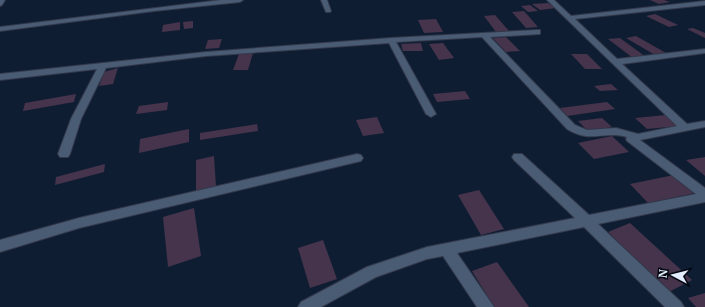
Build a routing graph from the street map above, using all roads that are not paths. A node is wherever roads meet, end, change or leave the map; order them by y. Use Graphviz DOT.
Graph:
graph roads {
  1 [pos="2,0"];
  2 [pos="240,0"];
  3 [pos="324,0"];
  4 [pos="550,0"];
  5 [pos="704,1"];
  6 [pos="0,4"];
  7 [pos="328,11"];
  8 [pos="569,18"];
  9 [pos="0,29"];
  10 [pos="537,32"];
  11 [pos="484,35"];
  12 [pos="391,40"];
  13 [pos="705,51"];
  14 [pos="616,62"];
  15 [pos="103,66"];
  16 [pos="0,77"];
  17 [pos="431,114"];
  18 [pos="705,124"];
  19 [pos="684,127"];
  20 [pos="638,137"];
  21 [pos="64,154"];
  22 [pos="518,157"];
  23 [pos="357,158"];
  24 [pos="705,196"];
  25 [pos="587,221"];
  26 [pos="0,246"];
  27 [pos="446,248"];
  28 [pos="306,307"];
  29 [pos="486,307"];
  30 [pos="676,307"];
  1 -- 6 [label="street"];
  2 -- 9 [label="street"];
  3 -- 7 [label="street"];
  4 -- 8 [label="street"];
  5 -- 8 [label="street"];
  8 -- 14 [label="street"];
  10 -- 11 [label="street"];
  11 -- 12 [label="street"];
  11 -- 20 [label="street"];
  12 -- 15 [label="street"];
  12 -- 17 [label="street"];
  13 -- 14 [label="street"];
  14 -- 19 [label="street"];
  15 -- 16 [label="street"];
  15 -- 21 [label="street"];
  18 -- 19 [label="street"];
  19 -- 20 [label="street"];
  20 -- 24 [label="street"];
  22 -- 25 [label="street"];
  23 -- 26 [label="street"];
  24 -- 25 [label="street"];
  25 -- 27 [label="street"];
  25 -- 30 [label="street"];
  27 -- 28 [label="street"];
  27 -- 29 [label="street"];
}
